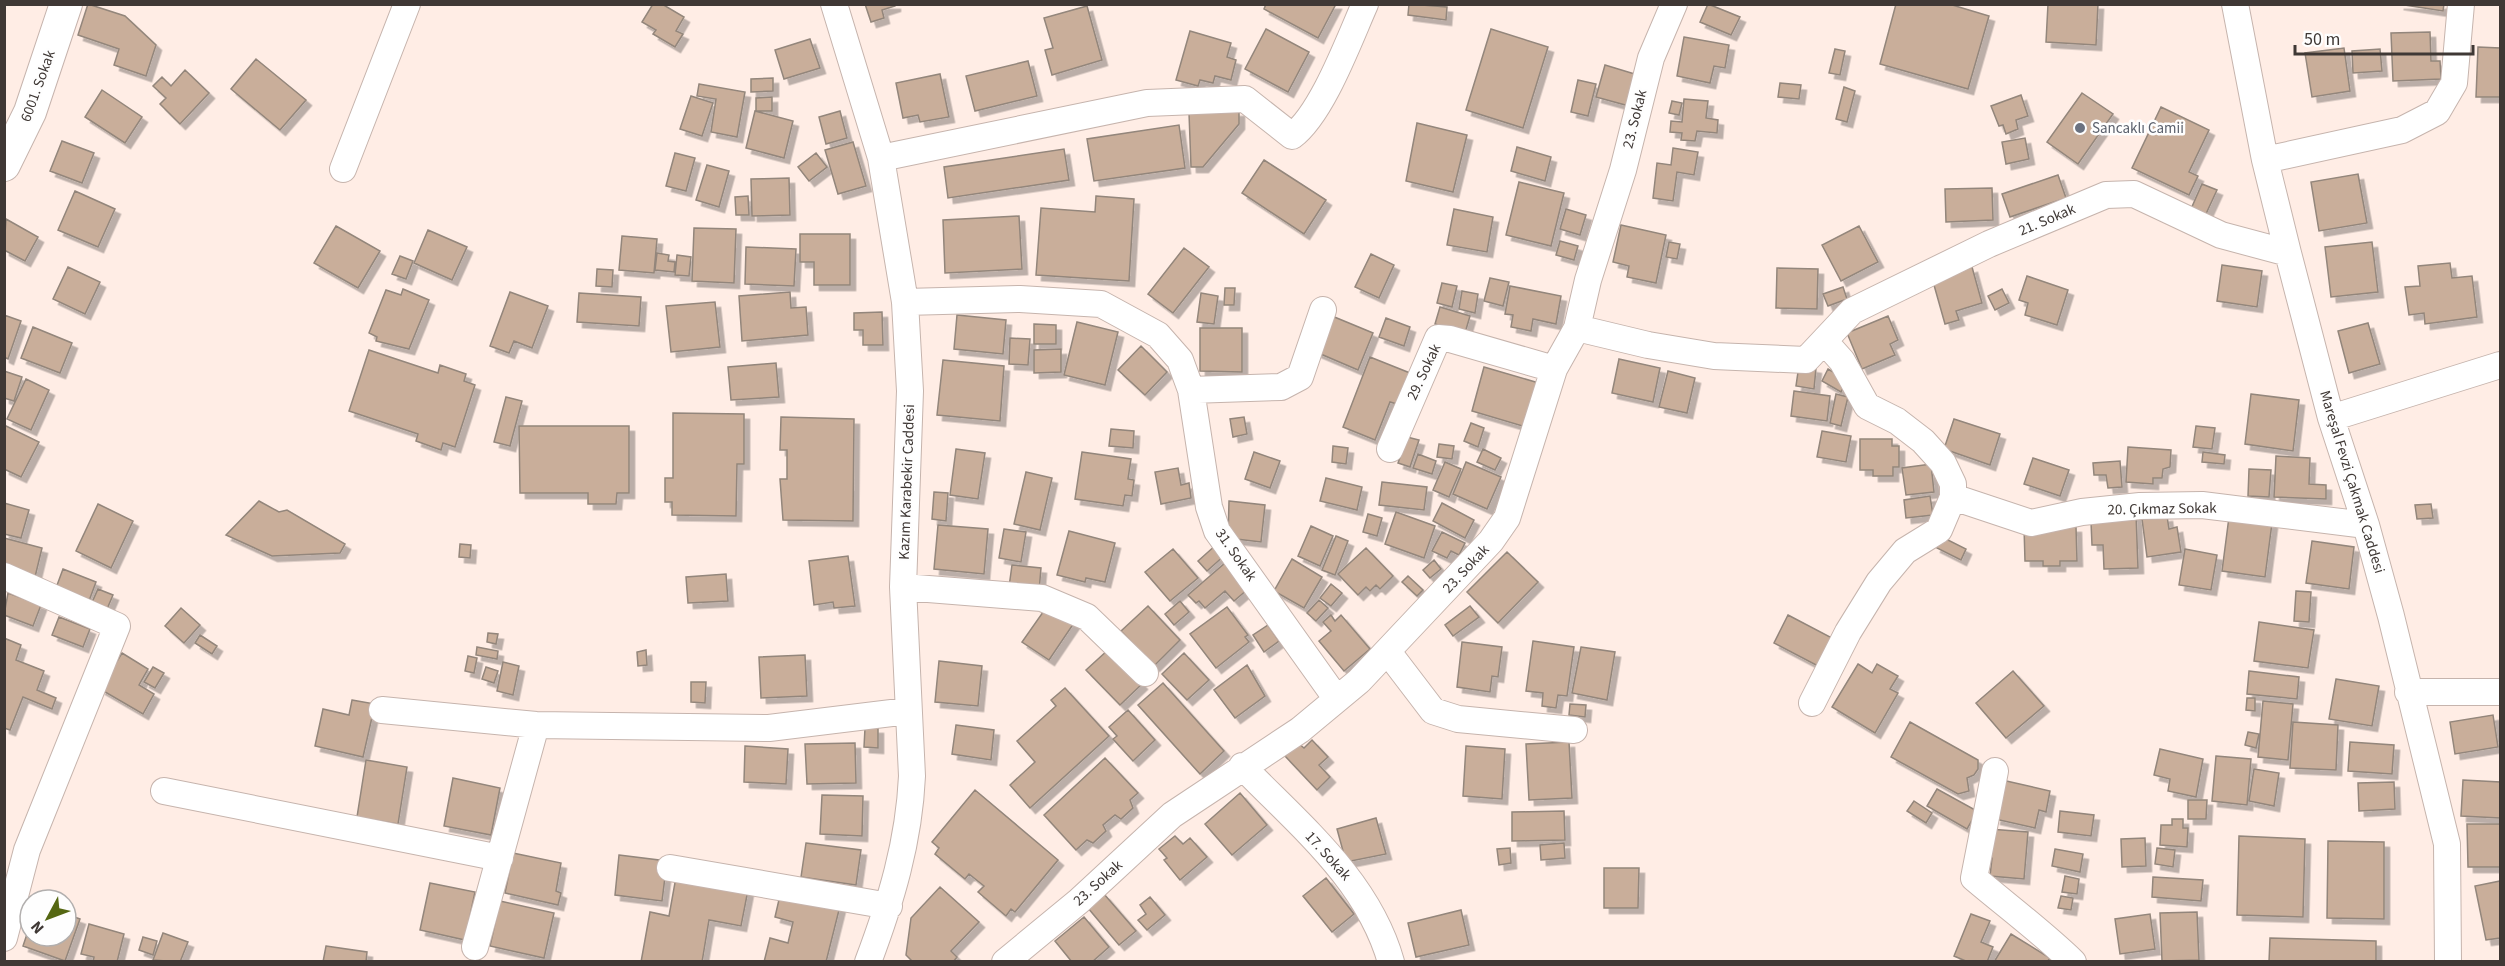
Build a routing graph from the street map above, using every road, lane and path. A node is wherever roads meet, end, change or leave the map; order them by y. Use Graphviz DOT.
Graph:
graph roads {
  1 [pos="66,4"];
  2 [pos="407,4"];
  3 [pos="834,4"];
  4 [pos="1365,4"];
  5 [pos="1674,4"];
  6 [pos="2235,4"];
  7 [pos="2461,4"];
  8 [pos="881,158"];
  9 [pos="2265,160"];
  10 [pos="4,165"];
  11 [pos="343,169"];
  12 [pos="2288,253"];
  13 [pos="905,302"];
  14 [pos="1323,310"];
  15 [pos="1577,328"];
  16 [pos="1825,342"];
  17 [pos="2500,365"];
  18 [pos="1554,369"];
  19 [pos="1191,390"];
  20 [pos="2331,418"];
  21 [pos="1390,449"];
  22 [pos="1953,497"];
  23 [pos="2366,525"];
  24 [pos="4,576"];
  25 [pos="903,587"];
  26 [pos="1388,652"];
  27 [pos="1144,673"];
  28 [pos="2408,692"];
  29 [pos="2500,692"];
  30 [pos="1336,698"];
  31 [pos="1812,704"];
  32 [pos="382,710"];
  33 [pos="908,711"];
  34 [pos="536,725"];
  35 [pos="1574,730"];
  36 [pos="1242,766"];
  37 [pos="1995,771"];
  38 [pos="164,792"];
  39 [pos="500,858"];
  40 [pos="670,868"];
  41 [pos="889,906"];
  42 [pos="4,938"];
  43 [pos="475,947"];
  44 [pos="868,962"];
  45 [pos="1005,962"];
  46 [pos="1391,962"];
  47 [pos="2073,962"];
  48 [pos="2448,962"];
  1 -- 10 [label="street, 6001. Sokak"];
  2 -- 11 [label="street"];
  3 -- 8 [label="street, Kazım Karabekir Caddesi"];
  4 -- 8 [label="street"];
  5 -- 15 [label="street, 23. Sokak"];
  6 -- 9 [label="street, Mareşal Fevzi Çakmak Caddesi"];
  7 -- 9 [label="street"];
  8 -- 13 [label="street, Kazım Karabekir Caddesi"];
  9 -- 12 [label="street, Mareşal Fevzi Çakmak Caddesi"];
  12 -- 16 [label="street, 21. Sokak"];
  12 -- 20 [label="street, Mareşal Fevzi Çakmak Caddesi"];
  13 -- 19 [label="street, 31. Sokak"];
  13 -- 25 [label="street, Kazım Karabekir Caddesi"];
  14 -- 19 [label="street"];
  15 -- 16 [label="street, 21. Sokak"];
  15 -- 18 [label="street, 23. Sokak"];
  16 -- 22 [label="street"];
  17 -- 20 [label="street"];
  18 -- 21 [label="street, 29. Sokak"];
  18 -- 26 [label="street, 23. Sokak"];
  19 -- 30 [label="street, 31. Sokak"];
  20 -- 23 [label="street, Mareşal Fevzi Çakmak Caddesi"];
  22 -- 23 [label="street, 20. Çıkmaz Sokak"];
  22 -- 31 [label="street"];
  23 -- 28 [label="street, Mareşal Fevzi Çakmak Caddesi"];
  24 -- 42 [label="street"];
  25 -- 27 [label="street"];
  25 -- 33 [label="street, Kazım Karabekir Caddesi"];
  26 -- 30 [label="street, 23. Sokak"];
  26 -- 35 [label="street"];
  28 -- 29 [label="street"];
  28 -- 48 [label="street, Mareşal Fevzi Çakmak Caddesi"];
  30 -- 36 [label="street, 23. Sokak"];
  32 -- 34 [label="street"];
  33 -- 34 [label="street"];
  33 -- 41 [label="street, Kazım Karabekir Caddesi"];
  34 -- 39 [label="street"];
  36 -- 45 [label="street, 23. Sokak"];
  36 -- 46 [label="street, 17. Sokak"];
  37 -- 47 [label="street"];
  38 -- 39 [label="street"];
  39 -- 43 [label="street"];
  40 -- 41 [label="street"];
  41 -- 44 [label="street, Kazım Karabekir Caddesi"];
}
